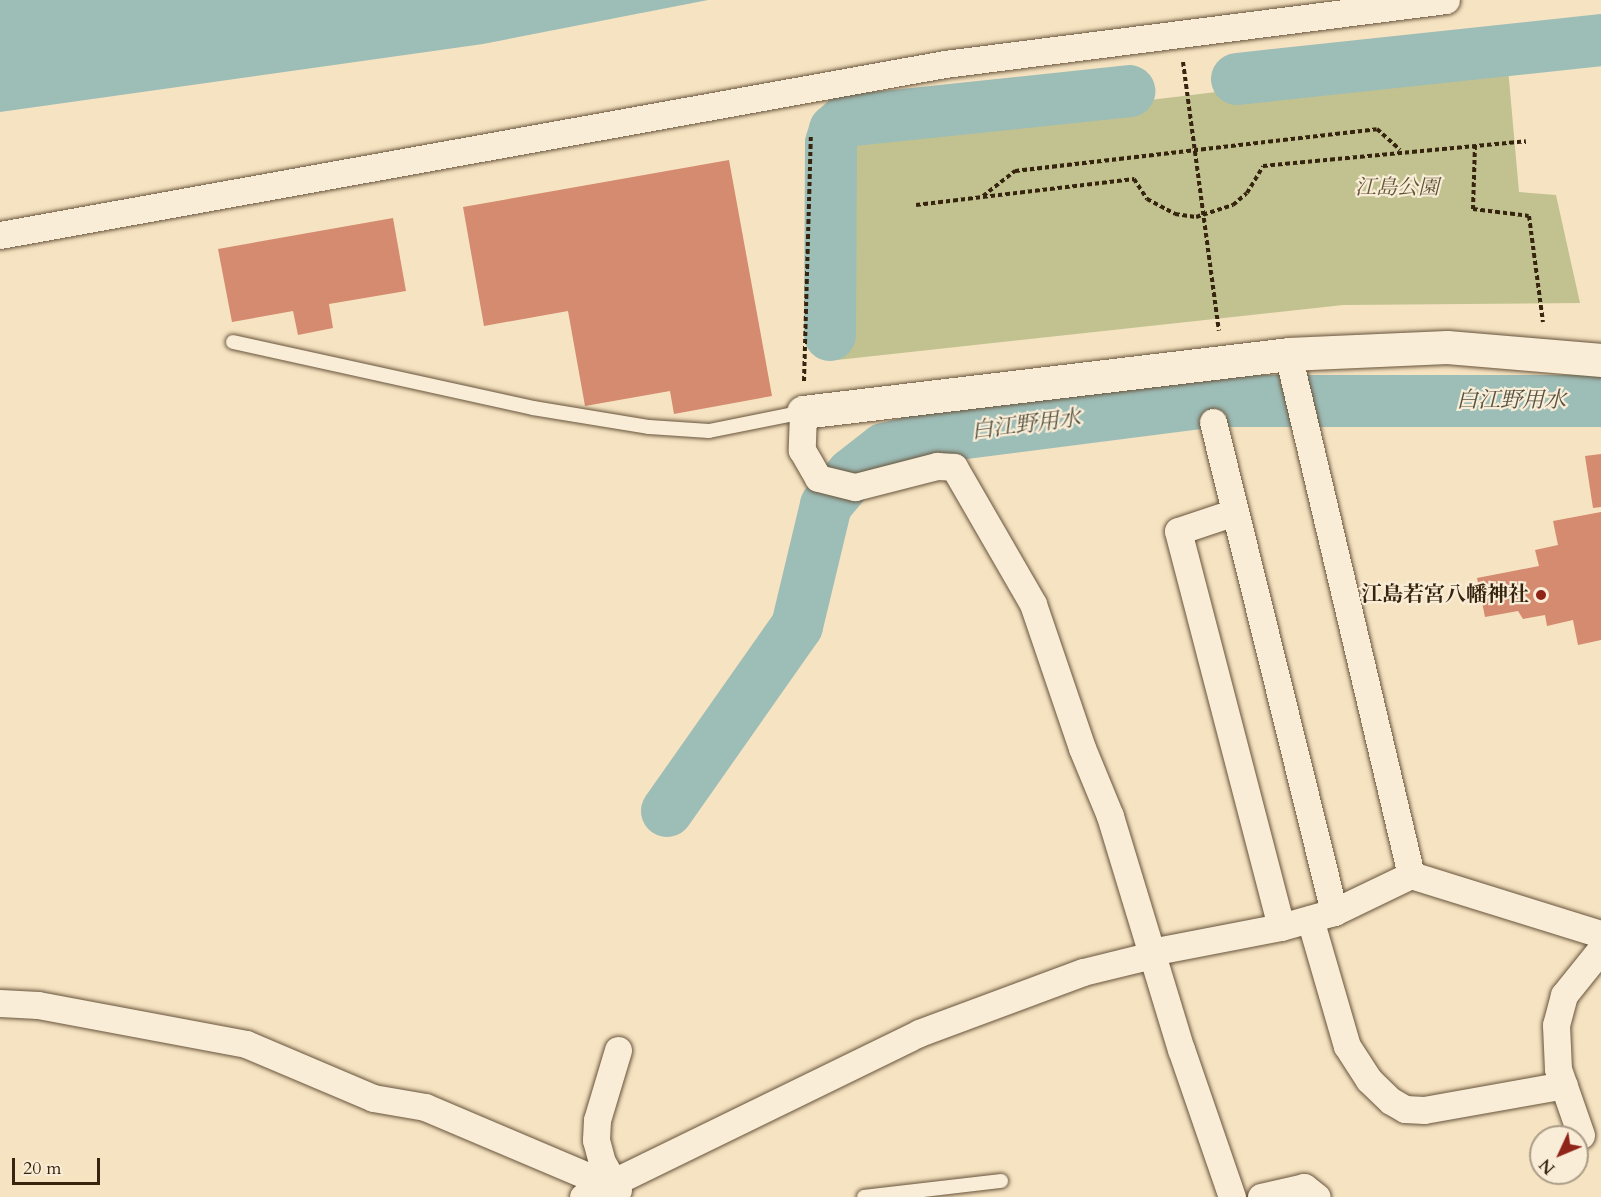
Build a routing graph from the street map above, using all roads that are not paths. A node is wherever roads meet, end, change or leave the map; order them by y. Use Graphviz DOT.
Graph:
graph roads {
  1 [pos="1446,0"];
  2 [pos="0,235"];
  3 [pos="233,342"];
  4 [pos="1288,354"];
  5 [pos="1601,360"];
  6 [pos="803,412"];
  7 [pos="1213,422"];
  8 [pos="1235,512"];
  9 [pos="1411,875"];
  10 [pos="1322,915"];
  11 [pos="1281,927"];
  12 [pos="1601,934"];
  13 [pos="1601,949"];
  14 [pos="1152,954"];
  15 [pos="0,1003"];
  16 [pos="618,1050"];
  17 [pos="1564,1085"];
  18 [pos="1578,1125"];
  19 [pos="1001,1181"];
  20 [pos="618,1188"];
  21 [pos="583,1197"];
  22 [pos="864,1197"];
  23 [pos="1232,1197"];
  24 [pos="1261,1197"];
  25 [pos="1317,1197"];
  1 -- 2 [label="street"];
  3 -- 6 [label="lane"];
  4 -- 5 [label="street"];
  4 -- 6 [label="street"];
  4 -- 9 [label="street"];
  6 -- 14 [label="street"];
  7 -- 8 [label="street"];
  8 -- 10 [label="street"];
  8 -- 11 [label="street"];
  9 -- 10 [label="street"];
  9 -- 12 [label="street"];
  10 -- 11 [label="street"];
  10 -- 17 [label="street"];
  11 -- 14 [label="street"];
  13 -- 17 [label="street"];
  14 -- 20 [label="street"];
  14 -- 23 [label="street"];
  15 -- 20 [label="street"];
  16 -- 20 [label="street"];
  17 -- 18 [label="street"];
  19 -- 22 [label="lane"];
  20 -- 21 [label="street"];
  24 -- 25 [label="street"];
}
